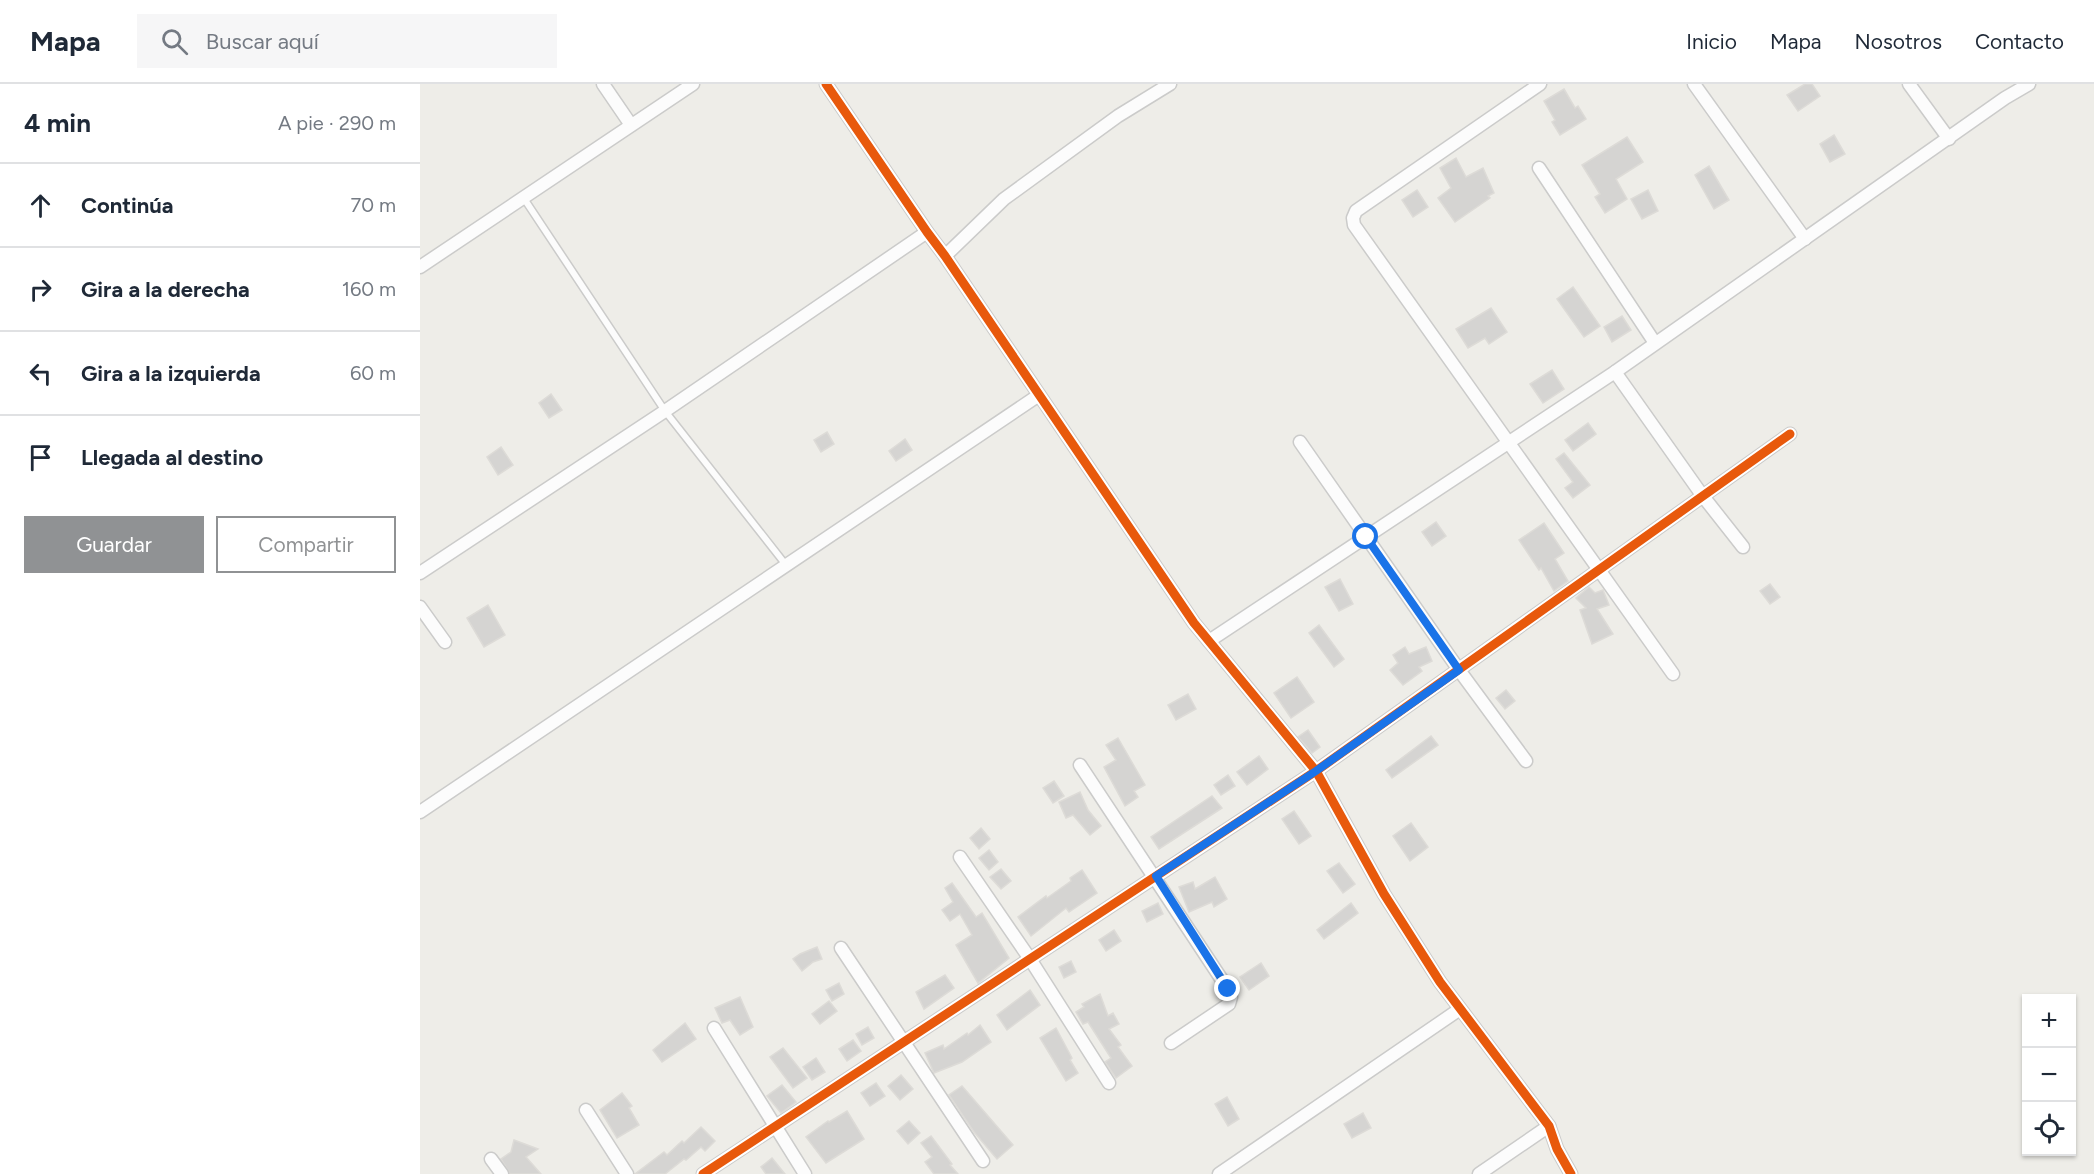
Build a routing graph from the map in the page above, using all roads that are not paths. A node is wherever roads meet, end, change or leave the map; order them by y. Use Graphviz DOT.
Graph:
graph roads {
  1 [pos="603,84"];
  2 [pos="693,84"];
  3 [pos="826,84"];
  4 [pos="1170,84"];
  5 [pos="1539,84"];
  6 [pos="1694,84"];
  7 [pos="1910,84"];
  8 [pos="2029,84"];
  9 [pos="631,126"];
  10 [pos="1949,139"];
  11 [pos="1539,168"];
  12 [pos="523,197"];
  13 [pos="927,232"];
  14 [pos="1805,239"];
  15 [pos="945,256"];
  16 [pos="420,267"];
  17 [pos="1655,343"];
  18 [pos="1615,372"];
  19 [pos="1039,395"];
  20 [pos="665,411"];
  21 [pos="1790,434"];
  22 [pos="1509,441"];
  23 [pos="1300,442"];
  24 [pos="1702,495"];
  25 [pos="1366,537"];
  26 [pos="1743,546"];
  27 [pos="786,565"];
  28 [pos="1598,570"];
  29 [pos="420,573"];
  30 [pos="420,607"];
  31 [pos="1209,641"];
  32 [pos="445,642"];
  33 [pos="1459,670"];
  34 [pos="1673,674"];
  35 [pos="1526,761"];
  36 [pos="1080,765"];
  37 [pos="1316,771"];
  38 [pos="420,812"];
  39 [pos="960,857"];
  40 [pos="1156,876"];
  41 [pos="841,948"];
  42 [pos="1030,959"];
  43 [pos="1460,1009"];
  44 [pos="714,1028"];
  45 [pos="904,1042"];
  46 [pos="1171,1043"];
  47 [pos="1109,1083"];
  48 [pos="586,1110"];
  49 [pos="775,1126"];
  50 [pos="1549,1126"];
  51 [pos="491,1159"];
  52 [pos="983,1161"];
  53 [pos="502,1174"];
  54 [pos="627,1174"];
  55 [pos="703,1174"];
  56 [pos="805,1174"];
  57 [pos="1219,1174"];
  58 [pos="1479,1174"];
  59 [pos="1571,1174"];
  1 -- 9 [label="street"];
  2 -- 9 [label="street"];
  3 -- 13 [label="street"];
  4 -- 15 [label="street"];
  5 -- 22 [label="street"];
  6 -- 14 [label="street"];
  7 -- 10 [label="street"];
  8 -- 10 [label="street"];
  9 -- 12 [label="street"];
  10 -- 14 [label="street"];
  11 -- 17 [label="street"];
  12 -- 16 [label="street"];
  12 -- 20 [label="lane"];
  13 -- 15 [label="street"];
  13 -- 20 [label="street"];
  14 -- 17 [label="street"];
  15 -- 19 [label="street"];
  17 -- 18 [label="street"];
  18 -- 22 [label="street"];
  18 -- 24 [label="street"];
  19 -- 27 [label="street"];
  19 -- 31 [label="street"];
  20 -- 27 [label="lane"];
  20 -- 29 [label="street"];
  21 -- 24 [label="street"];
  22 -- 25 [label="street"];
  22 -- 28 [label="street"];
  23 -- 25 [label="street"];
  24 -- 26 [label="street"];
  24 -- 28 [label="street"];
  25 -- 31 [label="street"];
  25 -- 33 [label="street"];
  27 -- 38 [label="street"];
  28 -- 33 [label="street"];
  28 -- 34 [label="street"];
  30 -- 32 [label="street"];
  31 -- 37 [label="street"];
  33 -- 35 [label="street"];
  33 -- 37 [label="street"];
  36 -- 40 [label="street"];
  37 -- 40 [label="street"];
  37 -- 43 [label="street"];
  39 -- 42 [label="street"];
  40 -- 42 [label="street"];
  40 -- 46 [label="street"];
  41 -- 45 [label="street"];
  42 -- 45 [label="street"];
  42 -- 47 [label="street"];
  43 -- 50 [label="street"];
  43 -- 57 [label="street"];
  44 -- 49 [label="street"];
  45 -- 49 [label="street"];
  45 -- 52 [label="street"];
  48 -- 54 [label="street"];
  49 -- 55 [label="street"];
  49 -- 56 [label="street"];
  50 -- 58 [label="street"];
  50 -- 59 [label="street"];
  51 -- 53 [label="street"];
}
